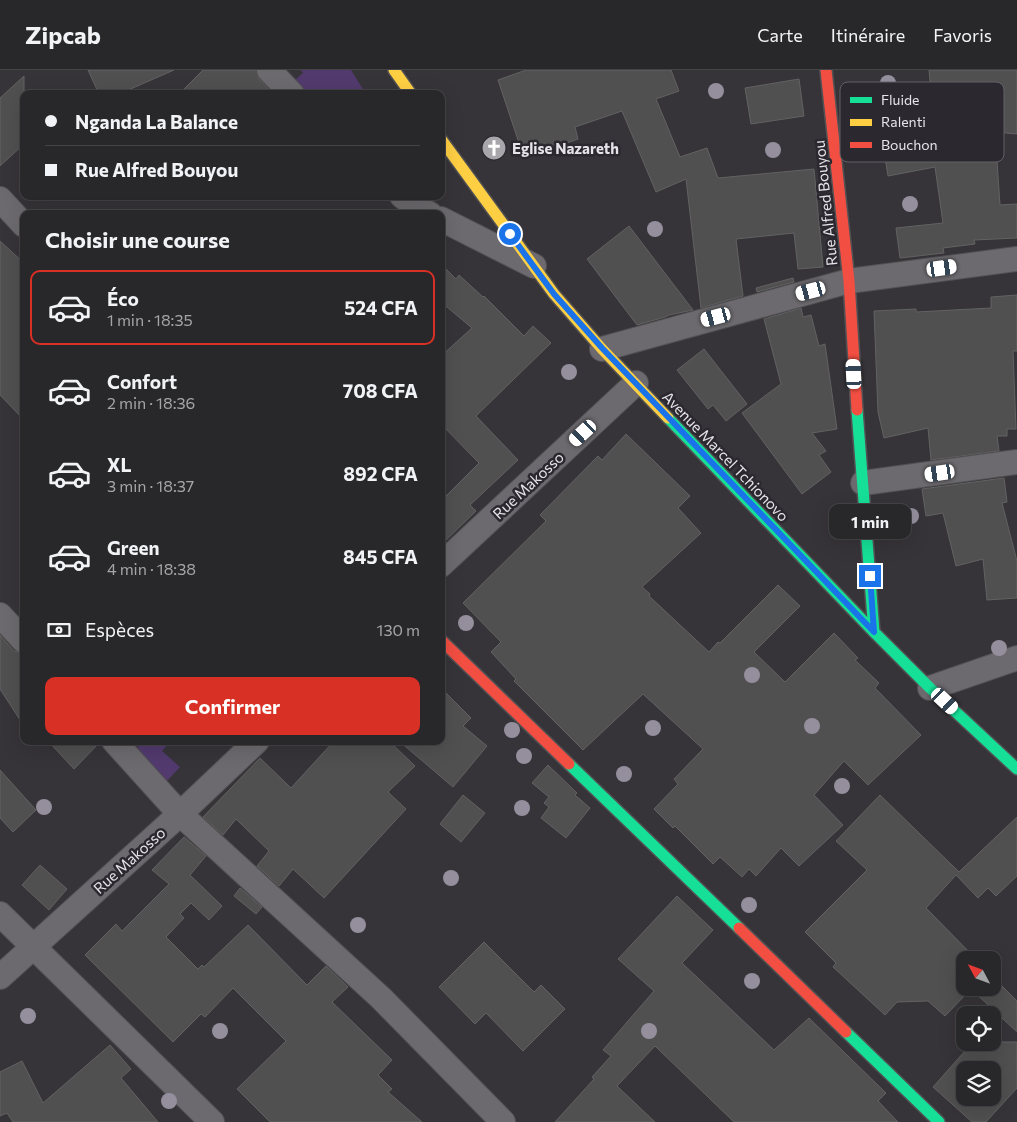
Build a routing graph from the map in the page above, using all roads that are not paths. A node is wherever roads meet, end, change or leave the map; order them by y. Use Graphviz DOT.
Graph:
graph roads {
  1 [pos="270,70"];
  2 [pos="394,70"];
  3 [pos="826,70"];
  4 [pos="288,90"];
  5 [pos="407,90"];
  6 [pos="445,144"];
  7 [pos="0,200"];
  8 [pos="407,200"];
  9 [pos="422,210"];
  10 [pos="20,221"];
  11 [pos="445,221"];
  12 [pos="1017,258"];
  13 [pos="534,266"];
  14 [pos="849,281"];
  15 [pos="602,348"];
  16 [pos="636,383"];
  17 [pos="1017,462"];
  18 [pos="863,484"];
  19 [pos="445,562"];
  20 [pos="0,615"];
  21 [pos="874,632"];
  22 [pos="20,637"];
  23 [pos="445,644"];
  24 [pos="1017,658"];
  25 [pos="930,688"];
  26 [pos="118,745"];
  27 [pos="253,745"];
  28 [pos="1017,769"];
  29 [pos="180,814"];
  30 [pos="0,914"];
  31 [pos="33,947"];
  32 [pos="0,978"];
  33 [pos="212,1122"];
  34 [pos="502,1122"];
  35 [pos="939,1122"];
  1 -- 4 [label="street"];
  2 -- 5 [label="main road"];
  3 -- 14 [label="main road, Rue Alfred Bouyou"];
  6 -- 13 [label="main road, Avenue Marcel Tchionovo"];
  7 -- 10 [label="street"];
  8 -- 9 [label="street"];
  11 -- 13 [label="street"];
  12 -- 14 [label="street"];
  13 -- 15 [label="main road, Avenue Marcel Tchionovo"];
  14 -- 15 [label="street"];
  14 -- 18 [label="main road, Rue Alfred Bouyou"];
  15 -- 16 [label="main road, Avenue Marcel Tchionovo"];
  16 -- 19 [label="street, Rue Makosso"];
  16 -- 21 [label="main road, Avenue Marcel Tchionovo"];
  17 -- 18 [label="street"];
  18 -- 21 [label="main road, Rue Alfred Bouyou"];
  20 -- 22 [label="street"];
  21 -- 25 [label="main road, Avenue Marcel Tchionovo"];
  23 -- 35 [label="main road"];
  24 -- 25 [label="street"];
  25 -- 28 [label="main road, Avenue Marcel Tchionovo"];
  26 -- 29 [label="street"];
  27 -- 29 [label="street, Rue Makosso"];
  29 -- 31 [label="street, Rue Makosso"];
  29 -- 34 [label="street"];
  30 -- 31 [label="street"];
  31 -- 32 [label="street, Rue Makosso"];
  31 -- 33 [label="street"];
}
